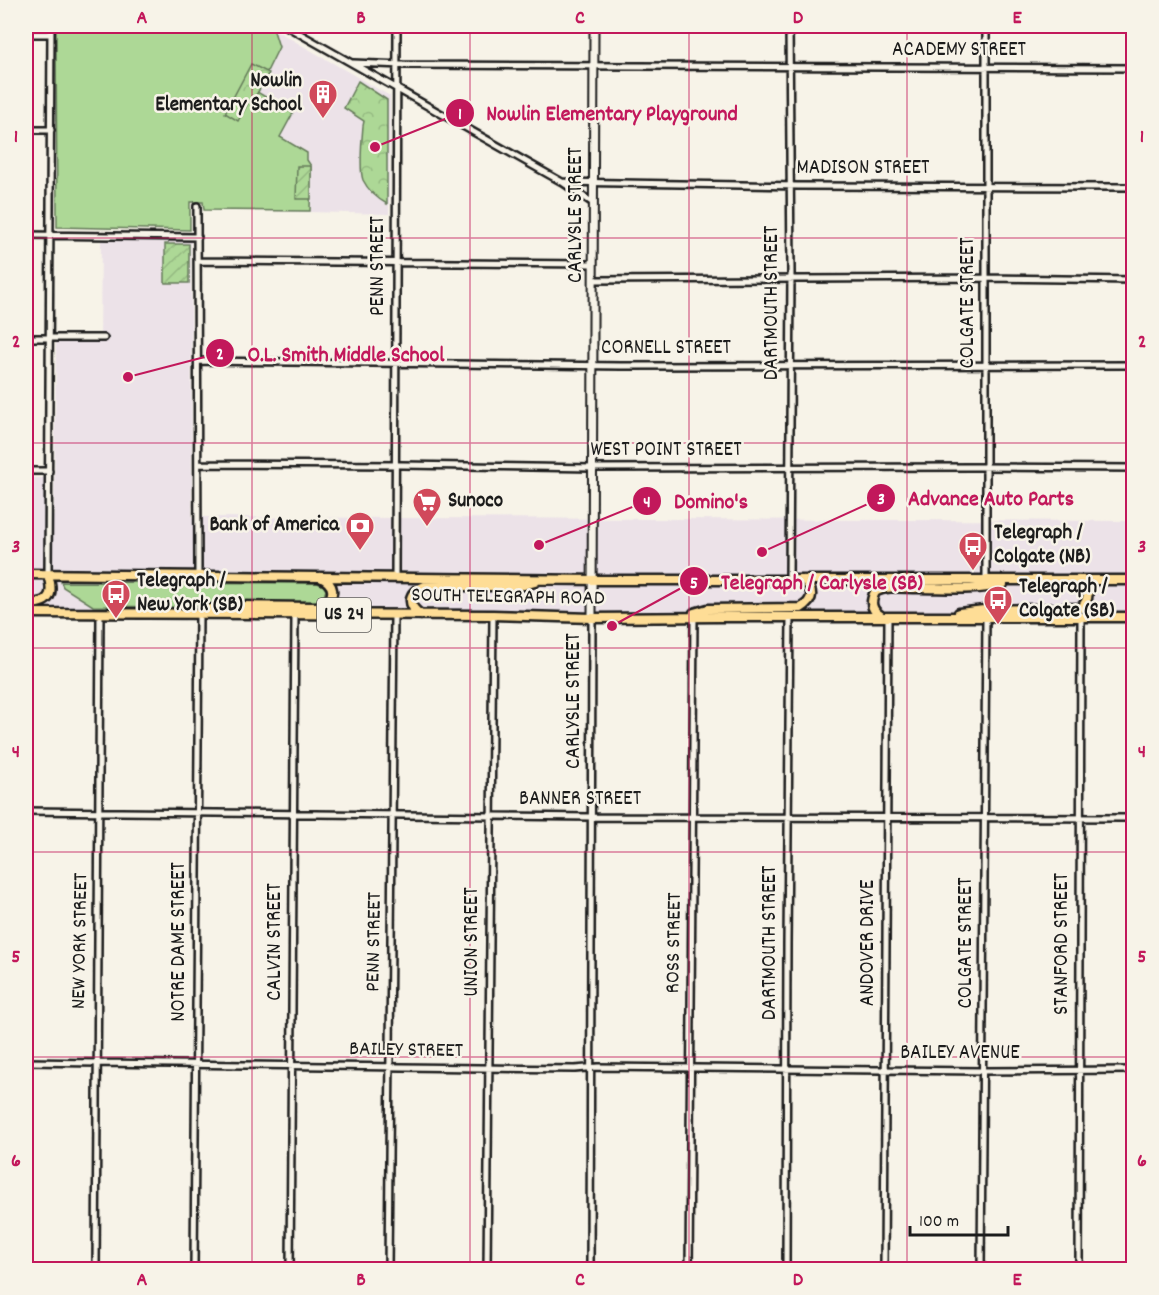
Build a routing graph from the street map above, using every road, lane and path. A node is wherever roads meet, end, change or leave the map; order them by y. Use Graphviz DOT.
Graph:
graph roads {
  1 [pos="51,26"];
  2 [pos="286,26"];
  3 [pos="397,26"];
  4 [pos="594,26"];
  5 [pos="789,26"];
  6 [pos="986,26"];
  7 [pos="26,34"];
  8 [pos="51,34"];
  9 [pos="353,63"];
  10 [pos="397,64"];
  11 [pos="594,65"];
  12 [pos="789,66"];
  13 [pos="986,68"];
  14 [pos="1134,68"];
  15 [pos="396,89"];
  16 [pos="26,130"];
  17 [pos="51,130"];
  18 [pos="562,182"];
  19 [pos="593,183"];
  20 [pos="789,186"];
  21 [pos="985,186"];
  22 [pos="1134,187"];
  23 [pos="593,203"];
  24 [pos="197,206"];
  25 [pos="26,235"];
  26 [pos="50,235"];
  27 [pos="198,237"];
  28 [pos="198,261"];
  29 [pos="396,262"];
  30 [pos="593,264"];
  31 [pos="986,278"];
  32 [pos="593,280"];
  33 [pos="790,280"];
  34 [pos="1134,280"];
  35 [pos="26,338"];
  36 [pos="49,338"];
  37 [pos="104,338"];
  38 [pos="198,361"];
  39 [pos="395,363"];
  40 [pos="593,365"];
  41 [pos="1134,365"];
  42 [pos="790,366"];
  43 [pos="986,366"];
  44 [pos="198,464"];
  45 [pos="396,465"];
  46 [pos="789,467"];
  47 [pos="986,467"];
  48 [pos="592,468"];
  49 [pos="1134,468"];
  50 [pos="26,471"];
  51 [pos="49,471"];
  52 [pos="26,574"];
  53 [pos="48,575"];
  54 [pos="198,576"];
  55 [pos="319,577"];
  56 [pos="395,578"];
  57 [pos="545,579"];
  58 [pos="592,580"];
  59 [pos="789,580"];
  60 [pos="804,580"];
  61 [pos="986,580"];
  62 [pos="1018,580"];
  63 [pos="1078,580"];
  64 [pos="1134,580"];
  65 [pos="26,604"];
  66 [pos="26,613"];
  67 [pos="100,613"];
  68 [pos="184,614"];
  69 [pos="199,614"];
  70 [pos="295,615"];
  71 [pos="394,615"];
  72 [pos="422,615"];
  73 [pos="493,615"];
  74 [pos="885,616"];
  75 [pos="681,617"];
  76 [pos="693,617"];
  77 [pos="790,617"];
  78 [pos="944,617"];
  79 [pos="986,617"];
  80 [pos="1134,617"];
  81 [pos="592,618"];
  82 [pos="1081,618"];
  83 [pos="26,811"];
  84 [pos="99,812"];
  85 [pos="197,813"];
  86 [pos="293,814"];
  87 [pos="393,815"];
  88 [pos="491,816"];
  89 [pos="592,817"];
  90 [pos="693,817"];
  91 [pos="789,817"];
  92 [pos="886,817"];
  93 [pos="1080,817"];
  94 [pos="984,818"];
  95 [pos="1134,818"];
  96 [pos="26,1062"];
  97 [pos="97,1063"];
  98 [pos="195,1065"];
  99 [pos="292,1066"];
  100 [pos="390,1067"];
  101 [pos="489,1068"];
  102 [pos="590,1068"];
  103 [pos="691,1069"];
  104 [pos="787,1070"];
  105 [pos="885,1070"];
  106 [pos="1080,1070"];
  107 [pos="1134,1070"];
  108 [pos="982,1071"];
  109 [pos="96,1269"];
  110 [pos="194,1269"];
  111 [pos="290,1269"];
  112 [pos="388,1269"];
  113 [pos="487,1269"];
  114 [pos="590,1269"];
  115 [pos="689,1269"];
  116 [pos="786,1269"];
  117 [pos="884,1269"];
  118 [pos="981,1269"];
  119 [pos="1078,1269"];
  1 -- 8 [label="street"];
  2 -- 9 [label="street"];
  3 -- 10 [label="street, PENN STREET"];
  4 -- 11 [label="street, CARLYSLE STREET"];
  5 -- 12 [label="street, DARTMOUTH STREET"];
  6 -- 13 [label="street, COLGATE STREET"];
  7 -- 8 [label="street"];
  8 -- 17 [label="street"];
  9 -- 10 [label="street, ACADEMY STREET"];
  9 -- 15 [label="street"];
  10 -- 11 [label="street, ACADEMY STREET"];
  10 -- 15 [label="street, PENN STREET"];
  11 -- 12 [label="street, ACADEMY STREET"];
  11 -- 19 [label="street, CARLYSLE STREET"];
  12 -- 13 [label="street, ACADEMY STREET"];
  12 -- 20 [label="street, DARTMOUTH STREET"];
  13 -- 14 [label="street, ACADEMY STREET"];
  13 -- 21 [label="street, COLGATE STREET"];
  15 -- 18 [label="street"];
  15 -- 29 [label="street, PENN STREET"];
  16 -- 17 [label="street"];
  17 -- 26 [label="street"];
  18 -- 19 [label="street, MADISON STREET"];
  18 -- 23 [label="street"];
  19 -- 20 [label="street, MADISON STREET"];
  19 -- 23 [label="street, CARLYSLE STREET"];
  20 -- 21 [label="street, MADISON STREET"];
  20 -- 33 [label="street, DARTMOUTH STREET"];
  21 -- 22 [label="street, MADISON STREET"];
  21 -- 31 [label="street, COLGATE STREET"];
  23 -- 30 [label="street, CARLYSLE STREET"];
  24 -- 27 [label="street"];
  25 -- 26 [label="street"];
  26 -- 27 [label="street"];
  26 -- 36 [label="street"];
  27 -- 28 [label="street"];
  28 -- 29 [label="street"];
  28 -- 38 [label="street"];
  29 -- 30 [label="street"];
  29 -- 39 [label="street, PENN STREET"];
  30 -- 32 [label="street, CARLYSLE STREET"];
  31 -- 33 [label="street"];
  31 -- 34 [label="street"];
  31 -- 43 [label="street, COLGATE STREET"];
  32 -- 33 [label="street"];
  32 -- 40 [label="street, CARLYSLE STREET"];
  33 -- 42 [label="street, DARTMOUTH STREET"];
  35 -- 36 [label="street"];
  36 -- 37 [label="street"];
  36 -- 51 [label="street"];
  38 -- 39 [label="street, CORNELL STREET"];
  38 -- 44 [label="street"];
  39 -- 40 [label="street, CORNELL STREET"];
  39 -- 45 [label="street, PENN STREET"];
  40 -- 42 [label="street, CORNELL STREET"];
  40 -- 48 [label="street, CARLYSLE STREET"];
  41 -- 43 [label="street, CORNELL STREET"];
  42 -- 43 [label="street, CORNELL STREET"];
  42 -- 46 [label="street, DARTMOUTH STREET"];
  43 -- 47 [label="street, COLGATE STREET"];
  44 -- 45 [label="street, WEST POINT STREET"];
  44 -- 54 [label="street"];
  45 -- 48 [label="street, WEST POINT STREET"];
  45 -- 56 [label="street, PENN STREET"];
  46 -- 47 [label="street, WEST POINT STREET"];
  46 -- 48 [label="street, WEST POINT STREET"];
  46 -- 59 [label="street, DARTMOUTH STREET"];
  47 -- 49 [label="street, WEST POINT STREET"];
  47 -- 61 [label="street, COLGATE STREET"];
  48 -- 58 [label="street, CARLYSLE STREET"];
  50 -- 51 [label="street"];
  51 -- 53 [label="street"];
  52 -- 53 [label="main road, SOUTH TELEGRAPH ROAD / US 24"];
  53 -- 54 [label="main road, SOUTH TELEGRAPH ROAD / US 24"];
  53 -- 65 [label="main road"];
  54 -- 55 [label="main road, SOUTH TELEGRAPH ROAD / US 24"];
  55 -- 56 [label="main road, SOUTH TELEGRAPH ROAD / US 24"];
  55 -- 68 [label="main road"];
  56 -- 57 [label="main road, SOUTH TELEGRAPH ROAD / US 24"];
  57 -- 58 [label="main road, SOUTH TELEGRAPH ROAD / US 24"];
  57 -- 72 [label="main road"];
  58 -- 59 [label="main road, SOUTH TELEGRAPH ROAD / US 24"];
  58 -- 81 [label="street, CARLYSLE STREET"];
  59 -- 60 [label="main road, SOUTH TELEGRAPH ROAD / US 24"];
  60 -- 61 [label="main road, SOUTH TELEGRAPH ROAD / US 24"];
  60 -- 75 [label="main road"];
  61 -- 62 [label="main road, SOUTH TELEGRAPH ROAD / US 24"];
  62 -- 63 [label="main road, SOUTH TELEGRAPH ROAD / US 24"];
  62 -- 74 [label="main road"];
  63 -- 64 [label="main road, SOUTH TELEGRAPH ROAD / US 24"];
  63 -- 78 [label="main road"];
  66 -- 67 [label="main road, SOUTH TELEGRAPH ROAD / US 24"];
  67 -- 68 [label="main road, SOUTH TELEGRAPH ROAD / US 24"];
  67 -- 84 [label="street, NEW YORK STREET"];
  68 -- 69 [label="main road, SOUTH TELEGRAPH ROAD / US 24"];
  69 -- 70 [label="main road, SOUTH TELEGRAPH ROAD / US 24"];
  69 -- 85 [label="street, NOTRE DAME STREET"];
  70 -- 71 [label="main road, SOUTH TELEGRAPH ROAD / US 24"];
  70 -- 86 [label="street, CALVIN STREET"];
  71 -- 72 [label="main road, SOUTH TELEGRAPH ROAD / US 24"];
  71 -- 87 [label="street, PENN STREET"];
  72 -- 73 [label="main road, SOUTH TELEGRAPH ROAD / US 24"];
  73 -- 81 [label="main road, SOUTH TELEGRAPH ROAD / US 24"];
  73 -- 88 [label="street, UNION STREET"];
  74 -- 77 [label="main road, SOUTH TELEGRAPH ROAD / US 24"];
  74 -- 78 [label="main road, SOUTH TELEGRAPH ROAD / US 24"];
  74 -- 92 [label="street, ANDOVER DRIVE"];
  75 -- 76 [label="main road, SOUTH TELEGRAPH ROAD / US 24"];
  75 -- 81 [label="main road, SOUTH TELEGRAPH ROAD / US 24"];
  76 -- 77 [label="main road, SOUTH TELEGRAPH ROAD / US 24"];
  76 -- 90 [label="street, ROSS STREET"];
  77 -- 91 [label="street, DARTMOUTH STREET"];
  78 -- 79 [label="main road, SOUTH TELEGRAPH ROAD / US 24"];
  79 -- 82 [label="main road, SOUTH TELEGRAPH ROAD / US 24"];
  79 -- 94 [label="street, COLGATE STREET"];
  80 -- 82 [label="main road, SOUTH TELEGRAPH ROAD / US 24"];
  81 -- 89 [label="street, CARLYSLE STREET"];
  82 -- 93 [label="street, STANFORD STREET"];
  83 -- 84 [label="street, BANNER STREET"];
  84 -- 85 [label="street, BANNER STREET"];
  84 -- 97 [label="street, NEW YORK STREET"];
  85 -- 86 [label="street, BANNER STREET"];
  85 -- 98 [label="street, NOTRE DAME STREET"];
  86 -- 87 [label="street, BANNER STREET"];
  86 -- 99 [label="street, CALVIN STREET"];
  87 -- 88 [label="street, BANNER STREET"];
  87 -- 100 [label="street, PENN STREET"];
  88 -- 89 [label="street, BANNER STREET"];
  88 -- 101 [label="street, UNION STREET"];
  89 -- 90 [label="street, BANNER STREET"];
  89 -- 102 [label="street, CARLYSLE STREET"];
  90 -- 91 [label="street, BANNER STREET"];
  90 -- 103 [label="street, ROSS STREET"];
  91 -- 92 [label="street, BANNER STREET"];
  91 -- 104 [label="street, DARTMOUTH STREET"];
  92 -- 94 [label="street, BANNER STREET"];
  92 -- 105 [label="street, ANDOVER DRIVE"];
  93 -- 94 [label="street, BANNER STREET"];
  93 -- 95 [label="street, BANNER STREET"];
  93 -- 106 [label="street, STANFORD STREET"];
  94 -- 108 [label="street, COLGATE STREET"];
  96 -- 97 [label="street, BAILEY STREET"];
  97 -- 98 [label="street, BAILEY STREET"];
  97 -- 109 [label="street, NEW YORK STREET"];
  98 -- 99 [label="street, BAILEY STREET"];
  98 -- 110 [label="street, NOTRE DAME STREET"];
  99 -- 100 [label="street, BAILEY STREET"];
  99 -- 111 [label="street, CALVIN STREET"];
  100 -- 101 [label="street, BAILEY STREET"];
  100 -- 112 [label="street, PENN STREET"];
  101 -- 102 [label="street, BAILEY STREET"];
  101 -- 113 [label="street, UNION STREET"];
  102 -- 103 [label="street, BAILEY STREET"];
  102 -- 114 [label="street, CARLYSLE STREET"];
  103 -- 104 [label="street, BAILEY STREET"];
  103 -- 115 [label="street, ROSS STREET"];
  104 -- 105 [label="street, BAILEY AVENUE"];
  104 -- 116 [label="street, DARTMOUTH STREET"];
  105 -- 108 [label="street, BAILEY AVENUE"];
  105 -- 117 [label="street, ANDOVER DRIVE"];
  106 -- 107 [label="street, BAILEY AVENUE"];
  106 -- 108 [label="street, BAILEY AVENUE"];
  106 -- 119 [label="street, STANFORD STREET"];
  108 -- 118 [label="street, COLGATE STREET"];
}
